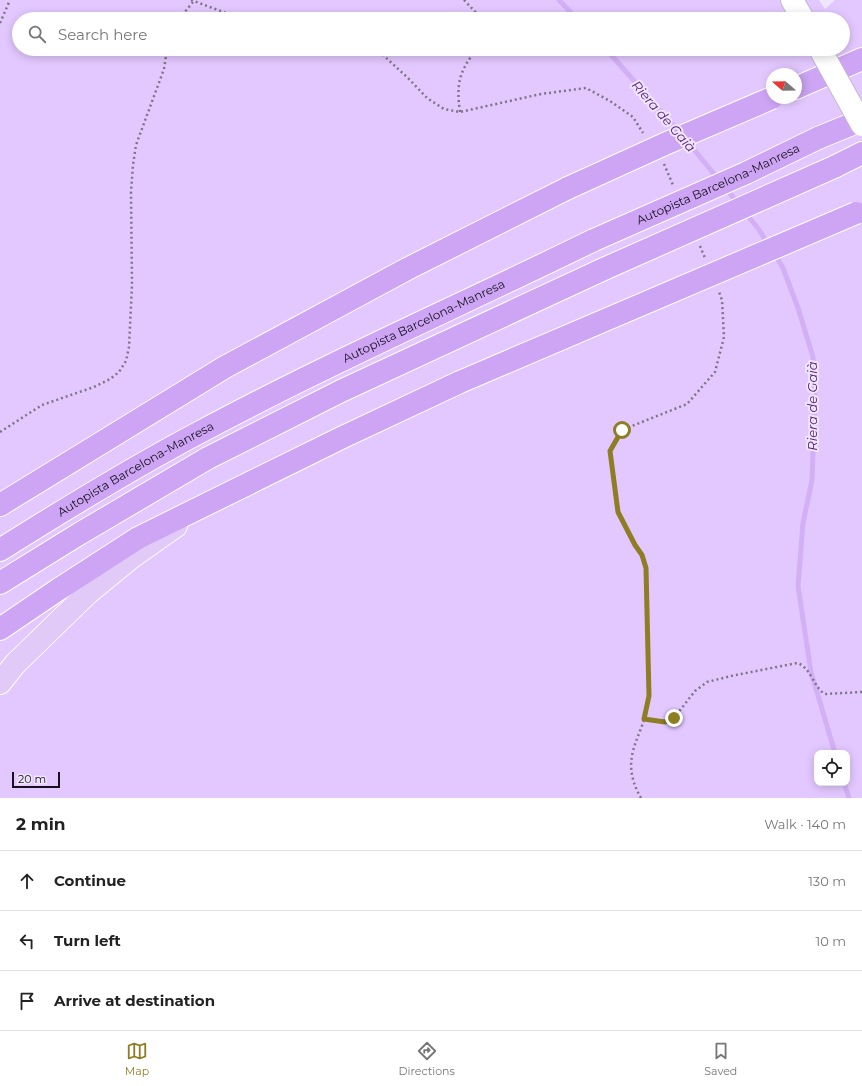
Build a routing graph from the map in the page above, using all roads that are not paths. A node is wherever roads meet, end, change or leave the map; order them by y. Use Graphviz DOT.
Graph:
graph roads {
  1 [pos="792,0"];
  2 [pos="799,12"];
  3 [pos="824,56"];
  4 [pos="862,59"];
  5 [pos="802,85"];
  6 [pos="766,100"];
  7 [pos="862,120"];
  8 [pos="862,125"];
  9 [pos="862,153"];
  10 [pos="859,212"];
  11 [pos="212,502"];
  12 [pos="0,505"];
  13 [pos="0,550"];
  14 [pos="0,583"];
  15 [pos="0,629"];
  16 [pos="0,683"];
  1 -- 2 [label="street"];
  3 -- 8 [label="street, bridge"];
  4 -- 5 [label="highway"];
  6 -- 12 [label="highway, bridge"];
  7 -- 13 [label="highway, Autopista Barcelona-Manresa, bridge"];
  9 -- 14 [label="highway, bridge"];
  10 -- 11 [label="highway, bridge"];
  11 -- 15 [label="highway"];
  11 -- 16 [label="main road"];
}
